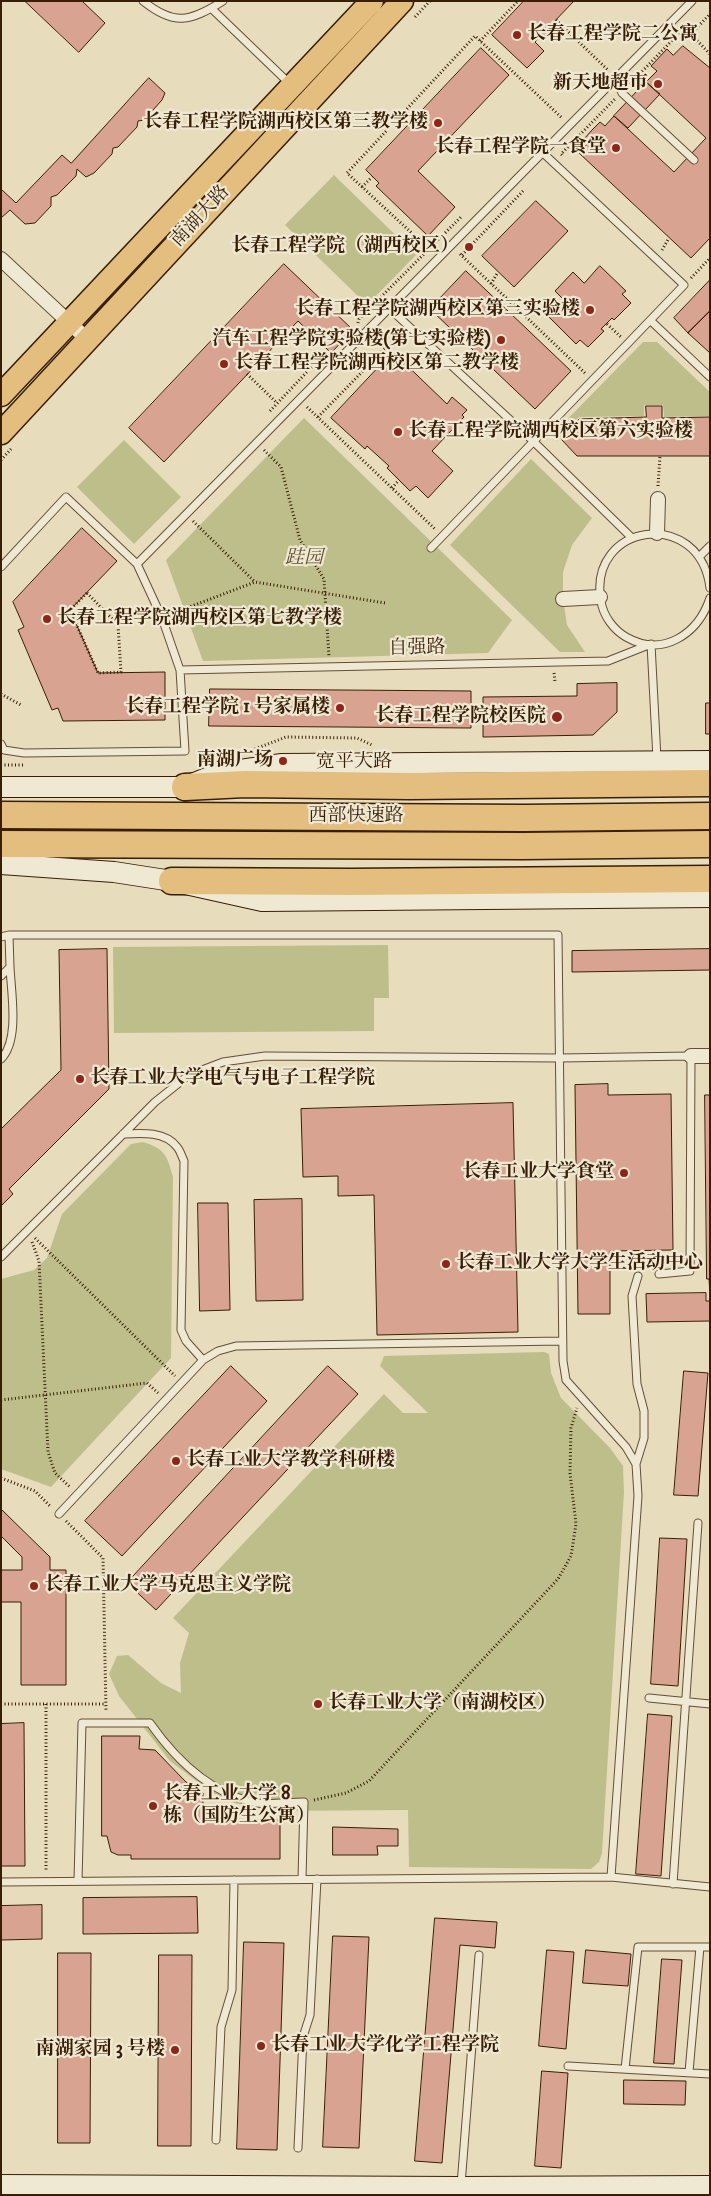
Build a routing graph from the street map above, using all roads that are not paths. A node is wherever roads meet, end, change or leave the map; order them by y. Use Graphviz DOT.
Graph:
graph roads {
  1 [pos="143,1"];
  2 [pos="223,1"];
  3 [pos="372,1"];
  4 [pos="402,1"];
  5 [pos="692,1"];
  6 [pos="212,8"];
  7 [pos="616,78"];
  8 [pos="292,86"];
  9 [pos="542,152"];
  10 [pos="694,160"];
  11 [pos="1,259"];
  12 [pos="389,308"];
  13 [pos="651,321"];
  14 [pos="70,322"];
  15 [pos="88,340"];
  16 [pos="710,377"];
  17 [pos="1,395"];
  18 [pos="1,433"];
  19 [pos="533,441"];
  20 [pos="658,499"];
  21 [pos="657,533"];
  22 [pos="632,538"];
  23 [pos="710,546"];
  24 [pos="431,548"];
  25 [pos="700,556"];
  26 [pos="137,564"];
  27 [pos="1,567"];
  28 [pos="710,588"];
  29 [pos="600,597"];
  30 [pos="710,598"];
  31 [pos="563,599"];
  32 [pos="651,644"];
  33 [pos="180,670"];
  34 [pos="1,744"];
  35 [pos="657,762"];
  36 [pos="710,762"];
  37 [pos="710,783"];
  38 [pos="1,787"];
  39 [pos="185,787"];
  40 [pos="1,815"];
  41 [pos="710,816"];
  42 [pos="1,844"];
  43 [pos="710,844"];
  44 [pos="1,864"];
  45 [pos="710,879"];
  46 [pos="172,881"];
  47 [pos="710,897"];
  48 [pos="10,935"];
  49 [pos="1,937"];
  50 [pos="10,967"];
  51 [pos="1,976"];
  52 [pos="691,1056"];
  53 [pos="710,1056"];
  54 [pos="560,1058"];
  55 [pos="1,1059"];
  56 [pos="123,1134"];
  57 [pos="1,1257"];
  58 [pos="659,1274"];
  59 [pos="638,1276"];
  60 [pos="562,1341"];
  61 [pos="203,1360"];
  62 [pos="636,1464"];
  63 [pos="59,1514"];
  64 [pos="698,1523"];
  65 [pos="649,1698"];
  66 [pos="686,1702"];
  67 [pos="710,1704"];
  68 [pos="611,1877"];
  69 [pos="302,1879"];
  70 [pos="317,1879"];
  71 [pos="234,1880"];
  72 [pos="78,1881"];
  73 [pos="1,1882"];
  74 [pos="673,1884"];
  75 [pos="710,1887"];
  76 [pos="700,1947"];
  77 [pos="710,1947"];
  78 [pos="479,1955"];
  79 [pos="568,2066"];
  80 [pos="625,2069"];
  81 [pos="689,2072"];
  82 [pos="710,2074"];
  83 [pos="216,2140"];
  84 [pos="298,2148"];
  85 [pos="1,2184"];
  86 [pos="710,2186"];
  87 [pos="460,2187"];
  88 [pos="184,2190"];
  89 [pos="301,2190"];
  90 [pos="435,2191"];
  91 [pos="523,2191"];
  1 -- 6 [label="lane"];
  2 -- 6 [label="lane"];
  3 -- 8 [label="main road, 南湖大路"];
  4 -- 15 [label="main road, 南湖大路"];
  5 -- 7 [label="lane"];
  6 -- 8 [label="lane"];
  7 -- 9 [label="lane"];
  7 -- 10 [label="lane"];
  8 -- 14 [label="main road, 南湖大路"];
  9 -- 12 [label="lane"];
  9 -- 13 [label="lane"];
  11 -- 14 [label="street"];
  12 -- 19 [label="lane"];
  12 -- 26 [label="lane"];
  13 -- 16 [label="lane"];
  13 -- 19 [label="lane"];
  14 -- 15 [label="street"];
  14 -- 17 [label="main road, 南湖大路"];
  15 -- 18 [label="main road, 南湖大路"];
  19 -- 22 [label="lane"];
  19 -- 24 [label="lane"];
  20 -- 21 [label="street"];
  21 -- 22 [label="lane"];
  21 -- 25 [label="lane"];
  22 -- 29 [label="lane"];
  23 -- 25 [label="lane"];
  25 -- 28 [label="lane"];
  26 -- 27 [label="lane"];
  26 -- 33 [label="lane"];
  29 -- 31 [label="street"];
  29 -- 32 [label="lane"];
  30 -- 32 [label="lane, 自强路"];
  32 -- 33 [label="lane, 自强路"];
  32 -- 35 [label="lane"];
  33 -- 34 [label="lane"];
  35 -- 36 [label="main road, 宽平大路"];
  35 -- 39 [label="main road, 宽平大路"];
  37 -- 39 [label="highway"];
  38 -- 39 [label="main road, 宽平大路"];
  40 -- 41 [label="highway, 西部快速路"];
  42 -- 43 [label="highway, 西部快速路"];
  44 -- 46 [label="main road"];
  45 -- 46 [label="highway"];
  46 -- 47 [label="main road"];
  48 -- 49 [label="lane"];
  48 -- 50 [label="lane"];
  48 -- 54 [label="lane"];
  50 -- 51 [label="lane"];
  50 -- 55 [label="lane"];
  52 -- 53 [label="street"];
  52 -- 54 [label="lane"];
  52 -- 58 [label="lane"];
  54 -- 56 [label="lane"];
  54 -- 60 [label="lane"];
  56 -- 57 [label="lane"];
  56 -- 61 [label="lane"];
  59 -- 62 [label="lane"];
  60 -- 61 [label="lane"];
  60 -- 62 [label="lane"];
  61 -- 63 [label="lane"];
  62 -- 68 [label="lane"];
  64 -- 66 [label="lane"];
  65 -- 66 [label="lane"];
  66 -- 67 [label="lane"];
  66 -- 74 [label="lane"];
  68 -- 70 [label="lane"];
  68 -- 74 [label="lane"];
  69 -- 70 [label="lane"];
  69 -- 71 [label="lane"];
  69 -- 72 [label="lane"];
  70 -- 84 [label="lane"];
  71 -- 72 [label="lane"];
  71 -- 83 [label="lane"];
  72 -- 73 [label="lane"];
  74 -- 75 [label="lane"];
  76 -- 77 [label="lane"];
  76 -- 80 [label="lane"];
  76 -- 81 [label="lane"];
  78 -- 87 [label="lane"];
  79 -- 80 [label="lane"];
  80 -- 81 [label="lane"];
  81 -- 82 [label="lane"];
  85 -- 88 [label="main road"];
  86 -- 91 [label="main road"];
  87 -- 90 [label="main road"];
  87 -- 91 [label="main road"];
  88 -- 89 [label="main road"];
  89 -- 90 [label="main road"];
}
